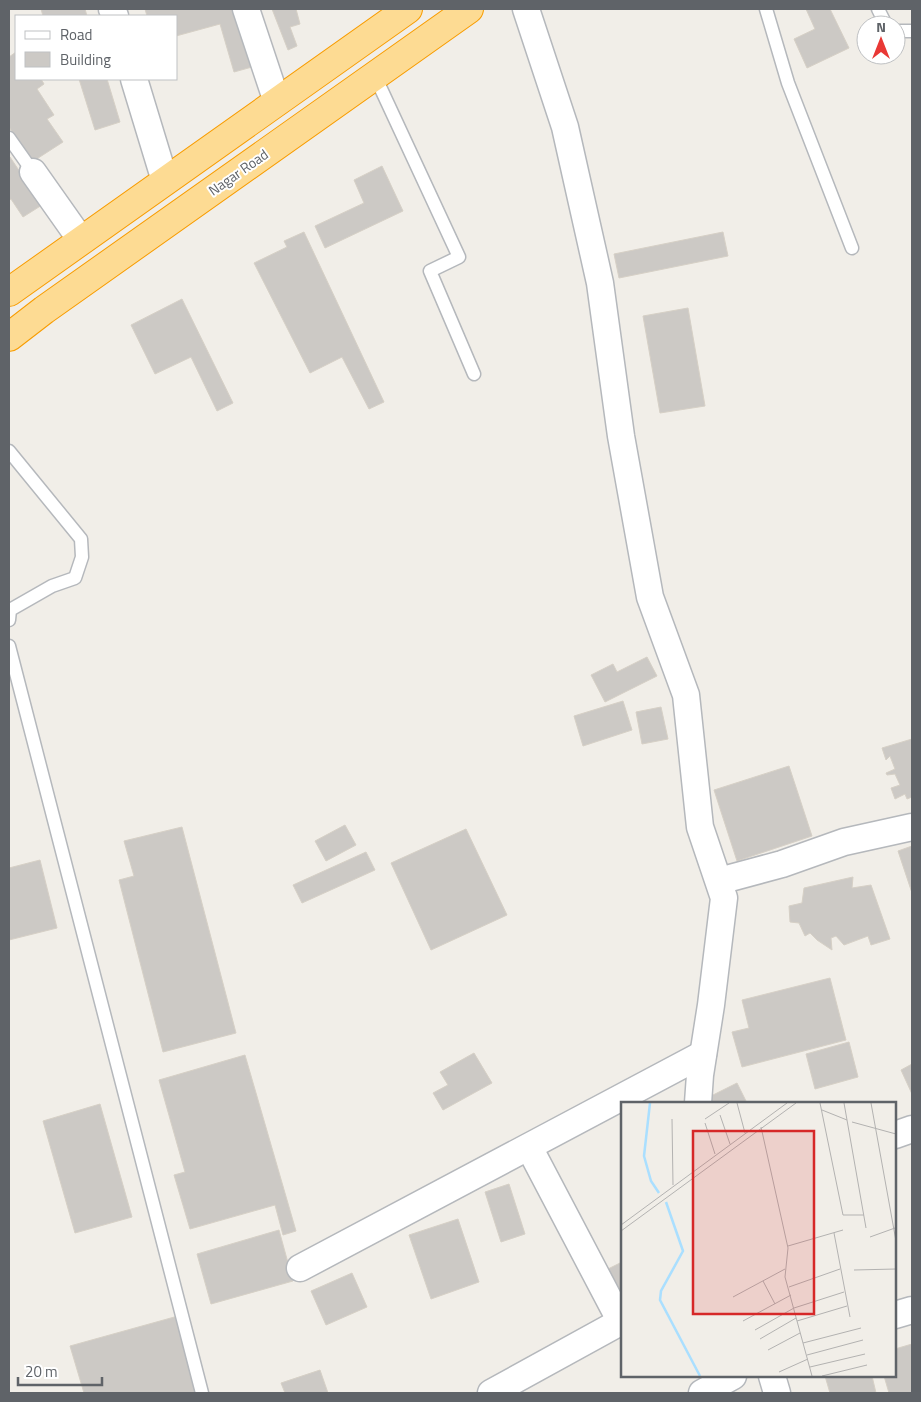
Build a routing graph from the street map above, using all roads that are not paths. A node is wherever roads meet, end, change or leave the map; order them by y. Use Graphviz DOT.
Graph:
graph roads {
  1 [pos="246,9"];
  2 [pos="469,9"];
  3 [pos="526,9"];
  4 [pos="766,9"];
  5 [pos="400,12"];
  6 [pos="375,76"];
  7 [pos="134,80"];
  8 [pos="277,102"];
  9 [pos="9,138"];
  10 [pos="33,172"];
  11 [pos="165,181"];
  12 [pos="81,240"];
  13 [pos="852,248"];
  14 [pos="9,292"];
  15 [pos="9,337"];
  16 [pos="474,374"];
  17 [pos="9,451"];
  18 [pos="9,620"];
  19 [pos="9,646"];
  20 [pos="912,827"];
  21 [pos="719,881"];
  22 [pos="703,1054"];
  23 [pos="698,1102"];
  24 [pos="912,1129"];
  25 [pos="896,1135"];
  26 [pos="529,1147"];
  27 [pos="300,1268"];
  28 [pos="912,1310"];
  29 [pos="896,1315"];
  30 [pos="621,1320"];
  31 [pos="621,1323"];
  32 [pos="731,1377"];
  33 [pos="772,1377"];
  34 [pos="202,1393"];
  35 [pos="491,1393"];
  36 [pos="702,1393"];
  37 [pos="777,1393"];
  1 -- 8 [label="street"];
  2 -- 6 [label="highway, Nagar Road"];
  3 -- 21 [label="street"];
  4 -- 13 [label="lane"];
  5 -- 8 [label="highway"];
  6 -- 15 [label="highway, Nagar Road"];
  6 -- 16 [label="lane"];
  7 -- 11 [label="street"];
  8 -- 11 [label="highway"];
  9 -- 10 [label="lane"];
  10 -- 12 [label="street"];
  11 -- 12 [label="highway"];
  12 -- 14 [label="highway"];
  17 -- 18 [label="lane"];
  19 -- 34 [label="lane"];
  20 -- 21 [label="street"];
  21 -- 22 [label="street"];
  22 -- 23 [label="street"];
  22 -- 26 [label="street"];
  24 -- 25 [label="street"];
  26 -- 27 [label="street"];
  26 -- 30 [label="street"];
  28 -- 29 [label="street"];
  31 -- 35 [label="street"];
  32 -- 36 [label="street"];
  33 -- 37 [label="street"];
}
